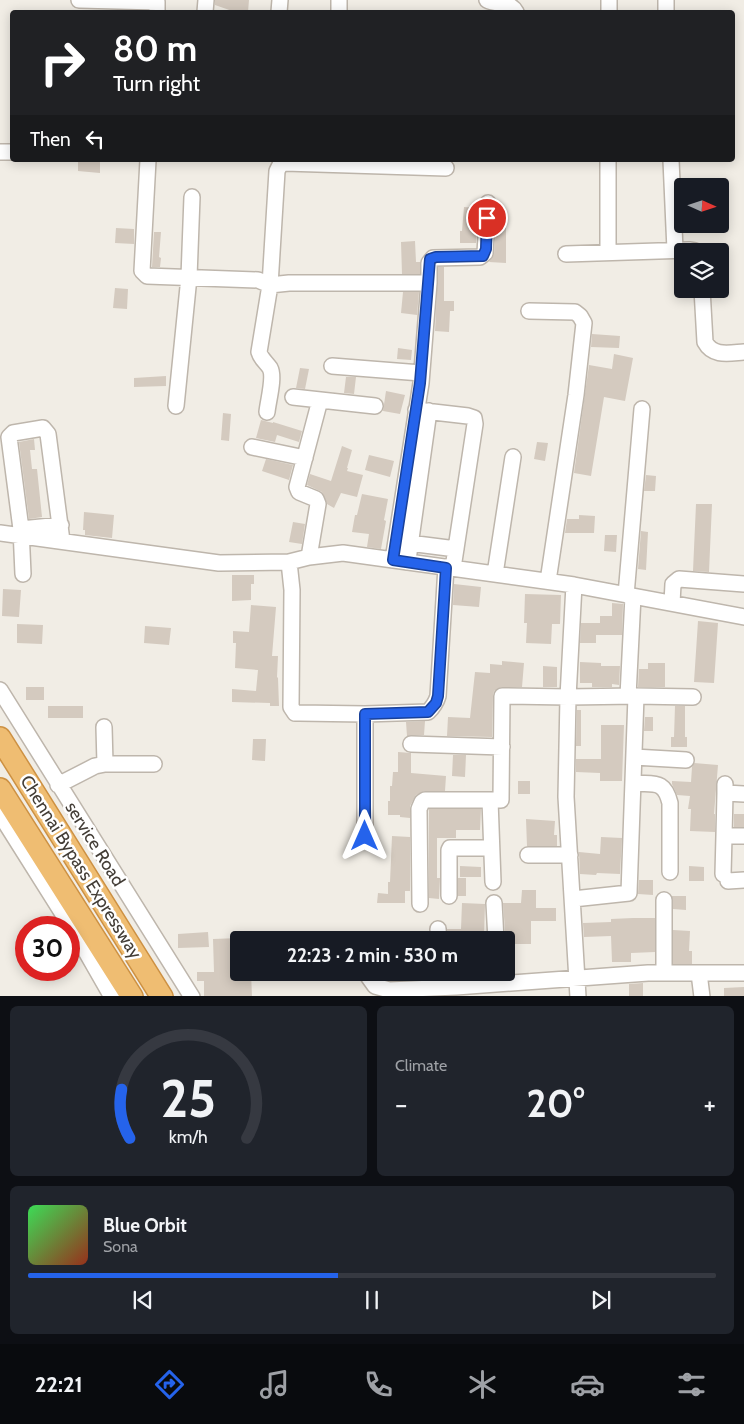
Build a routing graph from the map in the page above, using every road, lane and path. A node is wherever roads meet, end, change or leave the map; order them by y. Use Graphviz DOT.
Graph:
graph roads {
  1 [pos="79,0"];
  2 [pos="487,0"];
  3 [pos="158,5"];
  4 [pos="515,10"];
  5 [pos="148,162"];
  6 [pos="297,162"];
  7 [pos="337,162"];
  8 [pos="608,162"];
  9 [pos="671,162"];
  10 [pos="446,168"];
  11 [pos="192,197"];
  12 [pos="488,203"];
  13 [pos="675,243"];
  14 [pos="674,250"];
  15 [pos="608,253"];
  16 [pos="566,254"];
  17 [pos="189,277"];
  18 [pos="429,283"];
  19 [pos="270,285"];
  20 [pos="703,298"];
  21 [pos="529,311"];
  22 [pos="744,352"];
  23 [pos="332,366"];
  24 [pos="421,373"];
  25 [pos="292,397"];
  26 [pos="320,400"];
  27 [pos="176,406"];
  28 [pos="375,406"];
  29 [pos="642,409"];
  30 [pos="423,411"];
  31 [pos="267,412"];
  32 [pos="252,447"];
  33 [pos="513,457"];
  34 [pos="305,458"];
  35 [pos="61,525"];
  36 [pos="0,533"];
  37 [pos="21,533"];
  38 [pos="62,541"];
  39 [pos="409,544"];
  40 [pos="456,549"];
  41 [pos="309,556"];
  42 [pos="399,561"];
  43 [pos="289,562"];
  44 [pos="449,568"];
  45 [pos="23,574"];
  46 [pos="495,574"];
  47 [pos="548,581"];
  48 [pos="744,584"];
  49 [pos="574,585"];
  50 [pos="629,595"];
  51 [pos="672,603"];
  52 [pos="744,617"];
  53 [pos="0,690"];
  54 [pos="632,696"];
  55 [pos="568,697"];
  56 [pos="693,697"];
  57 [pos="365,714"];
  58 [pos="104,727"];
  59 [pos="0,738"];
  60 [pos="410,744"];
  61 [pos="502,747"];
  62 [pos="634,757"];
  63 [pos="686,760"];
  64 [pos="105,764"];
  65 [pos="154,764"];
  66 [pos="633,783"];
  67 [pos="58,785"];
  68 [pos="0,789"];
  69 [pos="744,794"];
  70 [pos="490,800"];
  71 [pos="0,814"];
  72 [pos="365,836"];
  73 [pos="724,836"];
  74 [pos="744,836"];
  75 [pos="492,848"];
  76 [pos="528,855"];
  77 [pos="570,855"];
  78 [pos="670,872"];
  79 [pos="744,880"];
  80 [pos="493,882"];
  81 [pos="449,896"];
  82 [pos="573,899"];
  83 [pos="664,900"];
  84 [pos="494,903"];
  85 [pos="420,904"];
  86 [pos="496,931"];
  87 [pos="664,973"];
  88 [pos="699,973"];
  89 [pos="744,973"];
  90 [pos="576,978"];
  91 [pos="371,981"];
  92 [pos="435,981"];
  93 [pos="457,981"];
  94 [pos="505,984"];
  95 [pos="112,996"];
  96 [pos="132,996"];
  97 [pos="162,996"];
  98 [pos="192,996"];
  99 [pos="578,996"];
  100 [pos="702,996"];
  1 -- 3 [label="street"];
  2 -- 4 [label="street"];
  5 -- 17 [label="street"];
  6 -- 7 [label="street"];
  6 -- 19 [label="street"];
  7 -- 10 [label="street"];
  8 -- 15 [label="street"];
  9 -- 13 [label="street"];
  11 -- 17 [label="street"];
  12 -- 18 [label="street"];
  14 -- 15 [label="street"];
  15 -- 16 [label="street"];
  17 -- 19 [label="street"];
  17 -- 27 [label="street"];
  18 -- 19 [label="street"];
  18 -- 24 [label="street"];
  19 -- 31 [label="street"];
  20 -- 22 [label="street"];
  21 -- 47 [label="street"];
  23 -- 24 [label="street"];
  24 -- 30 [label="street"];
  25 -- 26 [label="street"];
  26 -- 28 [label="street"];
  26 -- 34 [label="street"];
  29 -- 50 [label="street"];
  30 -- 39 [label="street"];
  30 -- 40 [label="street"];
  30 -- 42 [label="street"];
  32 -- 34 [label="street"];
  33 -- 46 [label="street"];
  34 -- 41 [label="street"];
  35 -- 37 [label="street"];
  35 -- 37 [label="street"];
  35 -- 38 [label="street"];
  36 -- 37 [label="street"];
  37 -- 38 [label="street"];
  37 -- 45 [label="street"];
  38 -- 43 [label="street"];
  39 -- 40 [label="street"];
  39 -- 42 [label="street"];
  40 -- 44 [label="street"];
  41 -- 42 [label="street"];
  41 -- 43 [label="street"];
  42 -- 44 [label="street"];
  43 -- 57 [label="street"];
  44 -- 46 [label="street"];
  44 -- 57 [label="street"];
  46 -- 47 [label="street"];
  47 -- 49 [label="street"];
  48 -- 51 [label="street"];
  49 -- 50 [label="street"];
  49 -- 55 [label="street"];
  50 -- 51 [label="street"];
  50 -- 54 [label="street"];
  51 -- 52 [label="street"];
  53 -- 67 [label="street, service Road"];
  54 -- 55 [label="street"];
  54 -- 56 [label="street"];
  54 -- 62 [label="street"];
  55 -- 61 [label="street"];
  55 -- 77 [label="street"];
  57 -- 72 [label="street"];
  58 -- 64 [label="street"];
  59 -- 97 [label="highway, Chennai Bypass Expressway"];
  60 -- 61 [label="street"];
  61 -- 70 [label="street"];
  62 -- 63 [label="street"];
  62 -- 66 [label="street"];
  64 -- 65 [label="street"];
  64 -- 67 [label="street"];
  66 -- 78 [label="street"];
  66 -- 82 [label="street"];
  67 -- 98 [label="street, service Road"];
  68 -- 96 [label="highway, Chennai Bypass Expressway"];
  69 -- 73 [label="street"];
  70 -- 75 [label="street"];
  70 -- 85 [label="street"];
  71 -- 95 [label="street"];
  73 -- 74 [label="street"];
  73 -- 79 [label="street"];
  75 -- 80 [label="street"];
  75 -- 81 [label="street"];
  76 -- 77 [label="street"];
  77 -- 82 [label="street"];
  82 -- 90 [label="street"];
  83 -- 87 [label="street"];
  84 -- 86 [label="street"];
  87 -- 88 [label="street"];
  87 -- 90 [label="street"];
  88 -- 89 [label="street"];
  88 -- 100 [label="street"];
  90 -- 94 [label="street"];
  90 -- 99 [label="street"];
  91 -- 92 [label="street"];
  93 -- 94 [label="street"];
}
